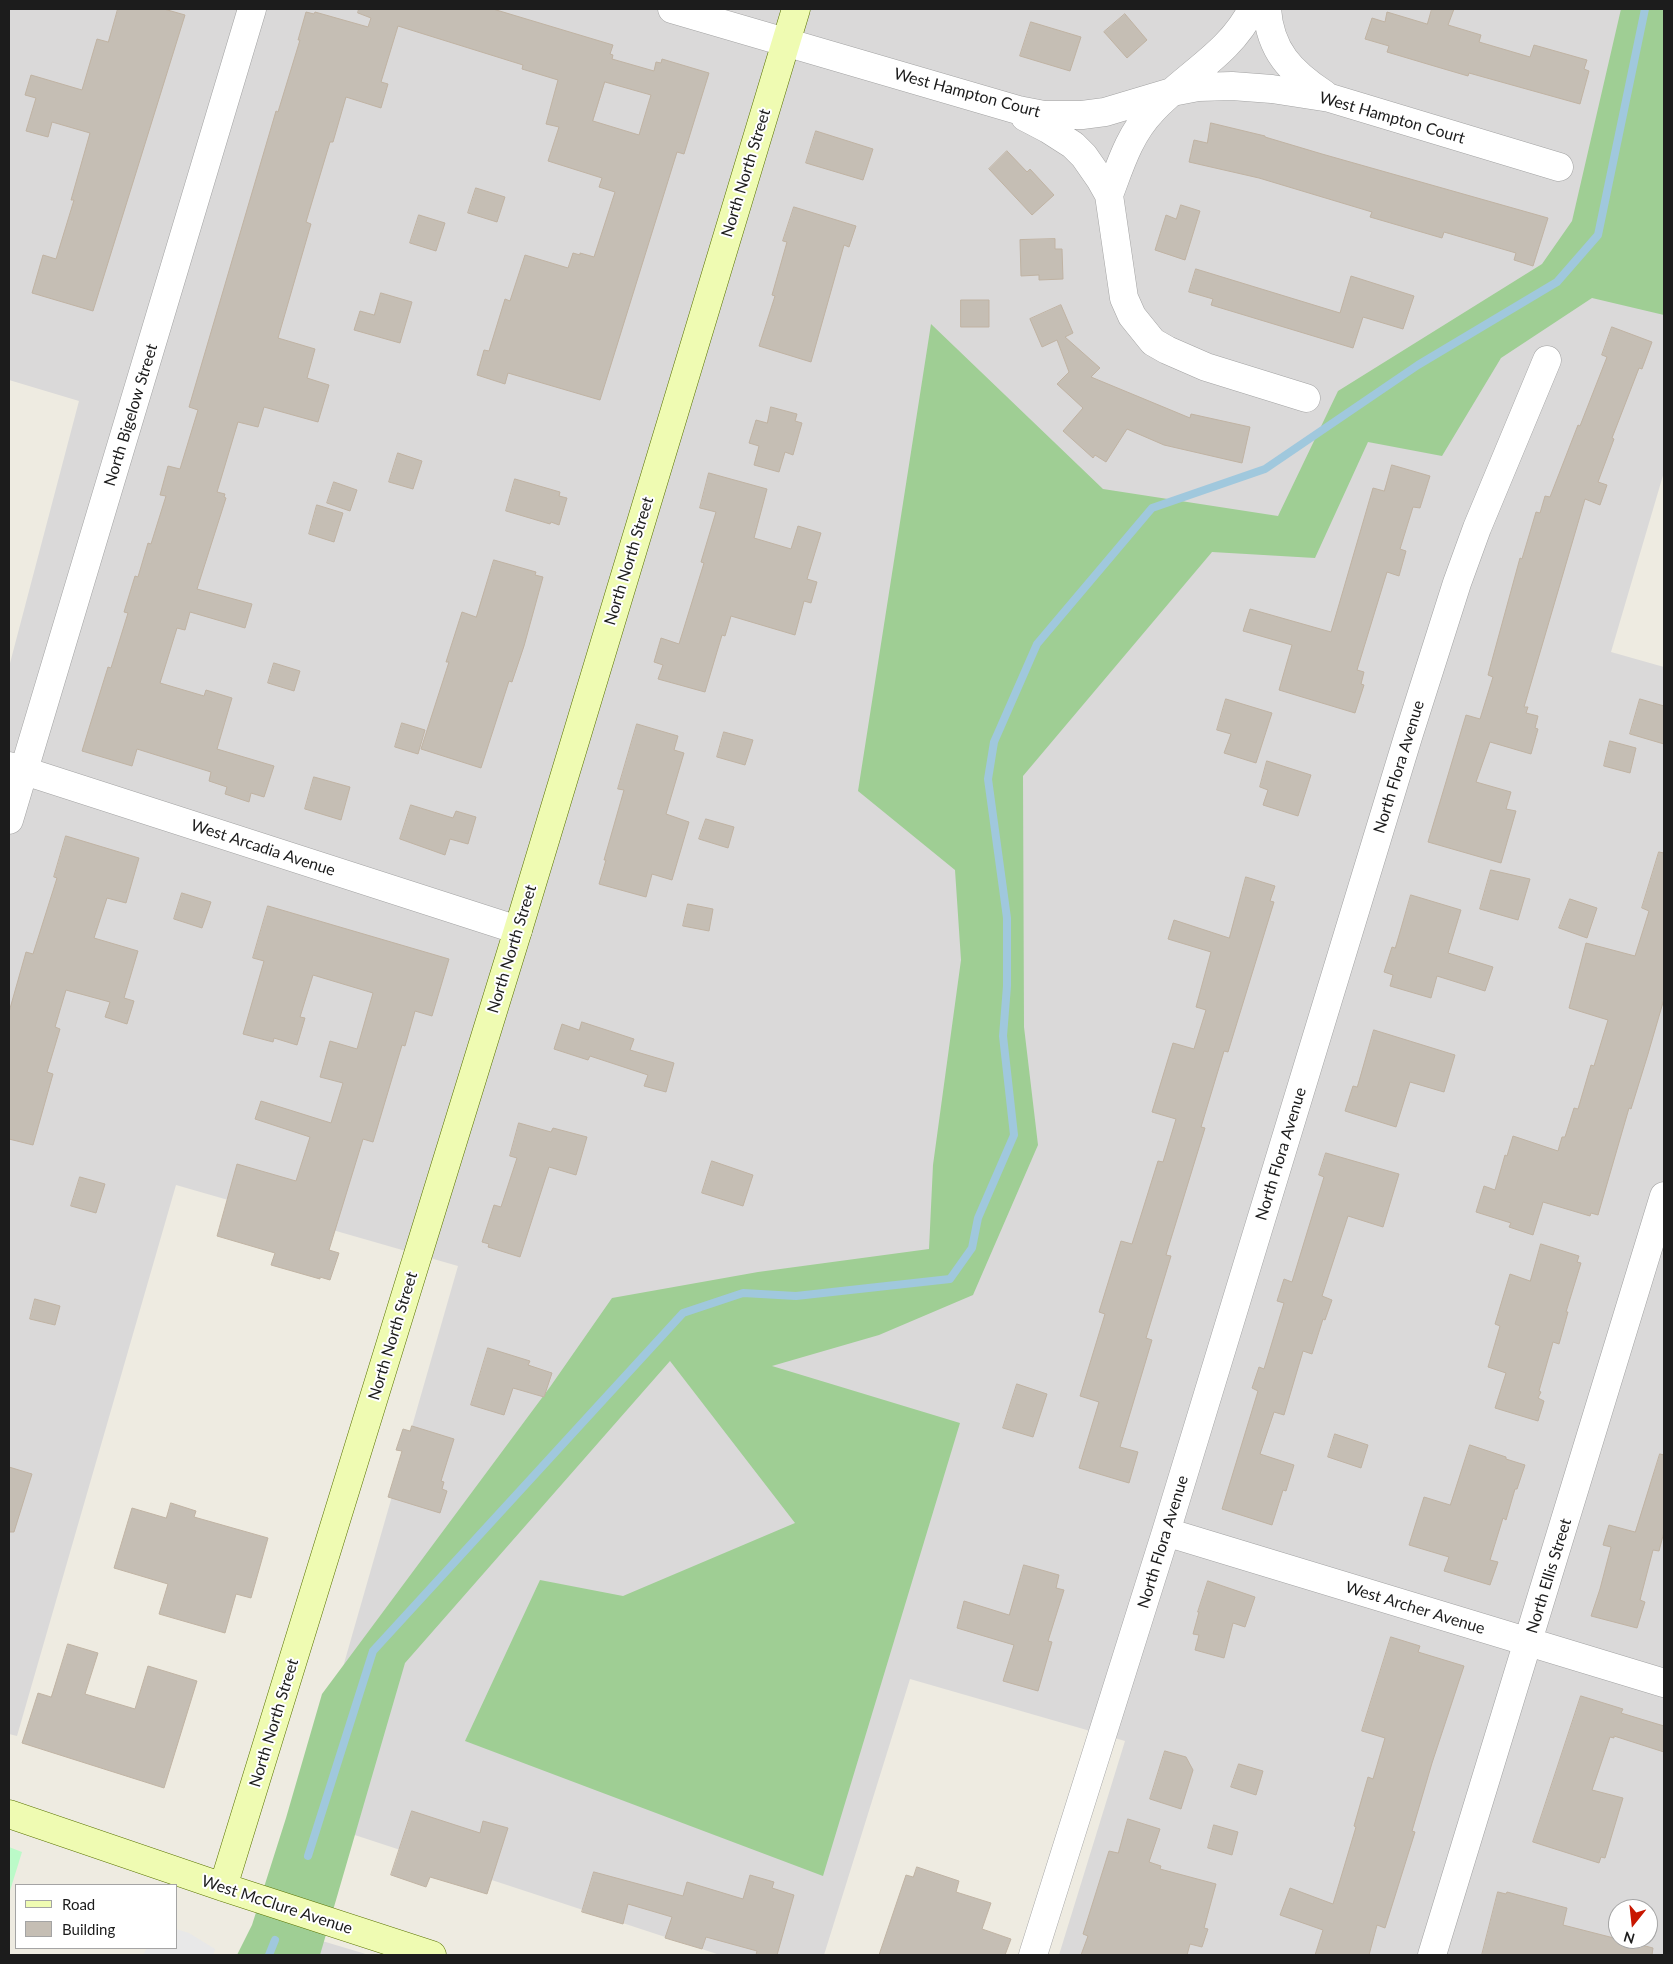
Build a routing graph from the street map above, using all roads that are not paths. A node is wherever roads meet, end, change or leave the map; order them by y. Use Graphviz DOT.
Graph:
graph roads {
  1 [pos="252,9"];
  2 [pos="672,9"];
  3 [pos="796,9"];
  4 [pos="1252,9"];
  5 [pos="1267,9"];
  6 [pos="785,42"];
  7 [pos="1172,92"];
  8 [pos="1330,98"];
  9 [pos="994,103"];
  10 [pos="1559,167"];
  11 [pos="1109,195"];
  12 [pos="1547,360"];
  13 [pos="1306,398"];
  14 [pos="16,768"];
  15 [pos="9,820"];
  16 [pos="518,930"];
  17 [pos="1664,1196"];
  18 [pos="1166,1532"];
  19 [pos="1529,1642"];
  20 [pos="1664,1682"];
  21 [pos="9,1814"];
  22 [pos="223,1887"];
  23 [pos="432,1955"];
  24 [pos="1033,1955"];
  25 [pos="1432,1955"];
  1 -- 14 [label="street, North Bigelow Street"];
  2 -- 6 [label="street, West Hampton Court"];
  3 -- 6 [label="street, North North Street"];
  4 -- 7 [label="street"];
  5 -- 8 [label="street"];
  6 -- 9 [label="street, West Hampton Court"];
  6 -- 16 [label="street, North North Street"];
  7 -- 8 [label="street, West Hampton Court"];
  7 -- 9 [label="street, West Hampton Court"];
  7 -- 11 [label="street"];
  8 -- 10 [label="street, West Hampton Court"];
  9 -- 11 [label="street"];
  11 -- 13 [label="street"];
  12 -- 18 [label="street, North Flora Avenue"];
  14 -- 15 [label="street, North Bigelow Street"];
  14 -- 16 [label="street, West Arcadia Avenue"];
  16 -- 22 [label="street, North North Street"];
  17 -- 19 [label="street, North Ellis Street"];
  18 -- 19 [label="street, West Archer Avenue"];
  18 -- 24 [label="street, North Flora Avenue"];
  19 -- 20 [label="street, West Archer Avenue"];
  19 -- 25 [label="street, North Ellis Street"];
  21 -- 22 [label="street, West McClure Avenue"];
  22 -- 23 [label="street, West McClure Avenue"];
}
